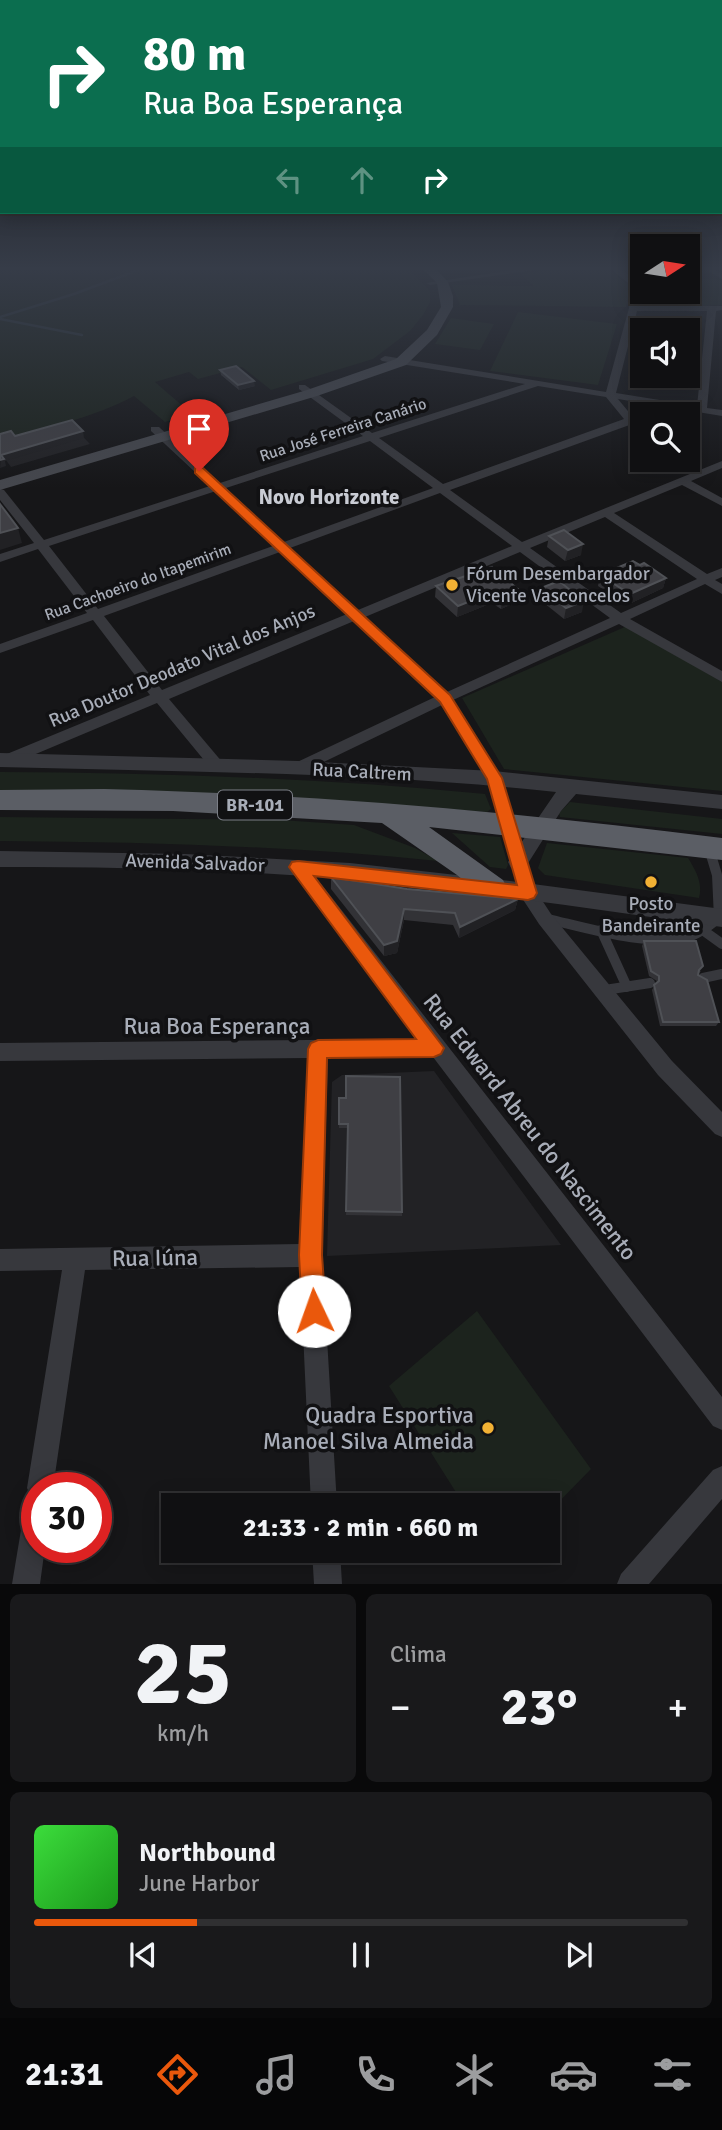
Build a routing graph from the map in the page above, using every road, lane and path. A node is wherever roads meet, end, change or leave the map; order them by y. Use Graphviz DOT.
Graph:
graph roads {
  1 [pos="409,340"];
  2 [pos="424,340"];
  3 [pos="624,340"];
  4 [pos="712,340"];
  5 [pos="385,359"];
  6 [pos="401,362"];
  7 [pos="536,384"];
  8 [pos="307,390"];
  9 [pos="610,396"];
  10 [pos="646,402"];
  11 [pos="630,410"];
  12 [pos="702,410"];
  13 [pos="722,413"];
  14 [pos="630,421"];
  15 [pos="159,433"];
  16 [pos="370,437"];
  17 [pos="722,464"];
  18 [pos="0,473"];
  19 [pos="682,480"];
  20 [pos="0,485"];
  21 [pos="217,488"];
  22 [pos="442,488"];
  23 [pos="0,492"];
  24 [pos="722,503"];
  25 [pos="604,512"];
  26 [pos="41,544"];
  27 [pos="520,545"];
  28 [pos="281,546"];
  29 [pos="0,558"];
  30 [pos="722,572"];
  31 [pos="705,579"];
  32 [pos="722,590"];
  33 [pos="95,615"];
  34 [pos="355,615"];
  35 [pos="620,619"];
  36 [pos="0,649"];
  37 [pos="722,677"];
  38 [pos="159,696"];
  39 [pos="445,698"];
  40 [pos="4,760"];
  41 [pos="218,767"];
  42 [pos="298,768"];
  43 [pos="494,778"];
  44 [pos="572,786"];
  45 [pos="0,800"];
  46 [pos="722,802"];
  47 [pos="385,812"];
  48 [pos="509,823"];
  49 [pos="541,827"];
  50 [pos="715,848"];
  51 [pos="0,859"];
  52 [pos="518,862"];
  53 [pos="298,867"];
  54 [pos="493,888"];
  55 [pos="528,893"];
  56 [pos="545,919"];
  57 [pos="715,922"];
  58 [pos="601,930"];
  59 [pos="722,944"];
  60 [pos="722,974"];
  61 [pos="703,978"];
  62 [pos="650,983"];
  63 [pos="627,987"];
  64 [pos="603,990"];
  65 [pos="434,1048"];
  66 [pos="318,1049"];
  67 [pos="0,1052"];
  68 [pos="722,1126"];
  69 [pos="311,1255"];
  70 [pos="0,1260"];
  71 [pos="75,1260"];
  72 [pos="722,1418"];
  73 [pos="42,1472"];
  74 [pos="722,1479"];
  75 [pos="323,1493"];
  76 [pos="29,1563"];
  77 [pos="327,1563"];
  78 [pos="26,1584"];
  79 [pos="328,1584"];
  80 [pos="631,1584"];
  1 -- 5 [label="main road"];
  2 -- 6 [label="main road"];
  3 -- 9 [label="street"];
  4 -- 12 [label="street"];
  5 -- 6 [label="street"];
  5 -- 8 [label="main road"];
  6 -- 7 [label="street"];
  6 -- 8 [label="main road"];
  7 -- 9 [label="street"];
  7 -- 16 [label="street, Rua José Ferreira Canário"];
  8 -- 15 [label="main road"];
  8 -- 16 [label="street"];
  9 -- 10 [label="street"];
  9 -- 11 [label="street"];
  12 -- 13 [label="street"];
  14 -- 22 [label="street, Rua Cachoeiro do Itapemirim"];
  15 -- 18 [label="main road"];
  15 -- 20 [label="main road"];
  15 -- 21 [label="street"];
  16 -- 21 [label="street, Rua José Ferreira Canário"];
  16 -- 22 [label="street"];
  17 -- 19 [label="street, Rua Doutor Deodato Vital dos Anjos"];
  19 -- 24 [label="street"];
  19 -- 25 [label="street, Rua Doutor Deodato Vital dos Anjos"];
  21 -- 26 [label="street, Rua José Ferreira Canário"];
  21 -- 28 [label="street"];
  22 -- 27 [label="street"];
  22 -- 28 [label="street, Rua Cachoeiro do Itapemirim"];
  23 -- 26 [label="street"];
  25 -- 27 [label="street, Rua Doutor Deodato Vital dos Anjos"];
  25 -- 31 [label="street"];
  26 -- 29 [label="street, Rua José Ferreira Canário"];
  26 -- 33 [label="street"];
  27 -- 34 [label="street, Rua Doutor Deodato Vital dos Anjos"];
  27 -- 35 [label="street"];
  28 -- 33 [label="street, Rua Cachoeiro do Itapemirim"];
  28 -- 34 [label="street"];
  30 -- 31 [label="street"];
  31 -- 32 [label="street"];
  31 -- 35 [label="street"];
  33 -- 36 [label="street, Rua Cachoeiro do Itapemirim"];
  33 -- 38 [label="street"];
  34 -- 38 [label="street, Rua Doutor Deodato Vital dos Anjos"];
  34 -- 39 [label="street"];
  35 -- 37 [label="street"];
  35 -- 39 [label="street"];
  38 -- 40 [label="street, Rua Doutor Deodato Vital dos Anjos"];
  38 -- 41 [label="street"];
  39 -- 42 [label="street"];
  39 -- 43 [label="street"];
  40 -- 41 [label="street, Rua Caltrem"];
  41 -- 42 [label="street, Rua Caltrem"];
  42 -- 43 [label="street, Rua Caltrem"];
  43 -- 44 [label="street, Rua Caltrem"];
  43 -- 48 [label="street"];
  44 -- 46 [label="street, Rua Caltrem"];
  44 -- 49 [label="street"];
  45 -- 47 [label="highway, BR-101"];
  47 -- 48 [label="highway, BR-101"];
  47 -- 54 [label="highway"];
  48 -- 49 [label="highway, BR-101"];
  48 -- 52 [label="street"];
  49 -- 50 [label="highway, BR-101"];
  49 -- 52 [label="street"];
  50 -- 57 [label="lane"];
  51 -- 53 [label="street, Avenida Salvador"];
  52 -- 55 [label="street"];
  53 -- 54 [label="street, Avenida Salvador"];
  53 -- 65 [label="street, Rua Edward Abreu do Nascimento"];
  54 -- 55 [label="street, Avenida Salvador"];
  55 -- 56 [label="street"];
  55 -- 57 [label="street, Avenida Salvador"];
  56 -- 58 [label="lane"];
  56 -- 64 [label="street"];
  57 -- 58 [label="lane"];
  57 -- 59 [label="lane"];
  58 -- 63 [label="lane"];
  60 -- 61 [label="lane"];
  62 -- 63 [label="lane"];
  63 -- 64 [label="lane"];
  64 -- 68 [label="street"];
  65 -- 66 [label="street, Rua Boa Esperança"];
  65 -- 72 [label="street, Rua Edward Abreu do Nascimento"];
  66 -- 67 [label="street, Rua Boa Esperança"];
  66 -- 69 [label="street"];
  69 -- 71 [label="street, Rua Iúna"];
  69 -- 75 [label="street"];
  70 -- 71 [label="street, Rua Iúna"];
  71 -- 73 [label="street"];
  74 -- 80 [label="street"];
  76 -- 78 [label="street"];
  77 -- 79 [label="street"];
}
